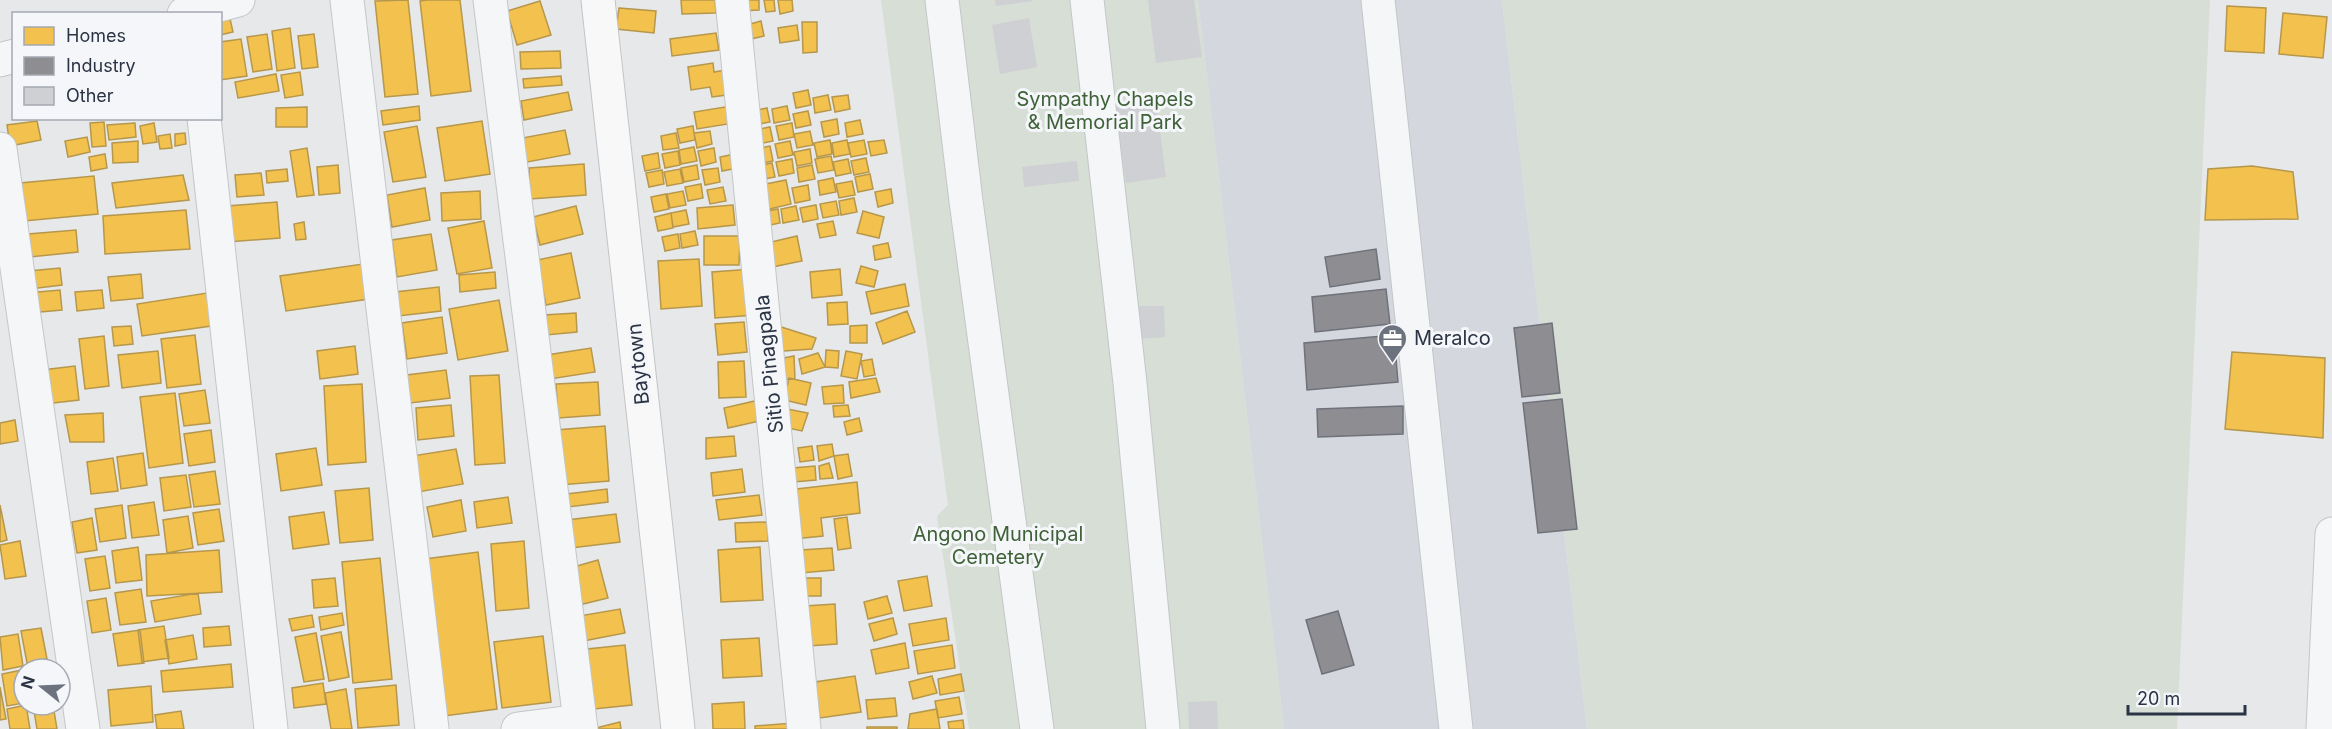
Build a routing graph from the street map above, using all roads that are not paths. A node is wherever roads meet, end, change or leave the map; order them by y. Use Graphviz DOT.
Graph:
graph roads {
  1 [pos="238,0"];
  2 [pos="346,0"];
  3 [pos="490,0"];
  4 [pos="598,0"];
  5 [pos="732,0"];
  6 [pos="942,0"];
  7 [pos="1087,0"];
  8 [pos="1378,0"];
  9 [pos="194,12"];
  10 [pos="204,120"];
  11 [pos="0,148"];
  12 [pos="2332,534"];
  13 [pos="580,725"];
  14 [pos="83,729"];
  15 [pos="271,729"];
  16 [pos="432,729"];
  17 [pos="518,729"];
  18 [pos="678,729"];
  19 [pos="804,729"];
  20 [pos="1037,729"];
  21 [pos="1162,729"];
  22 [pos="1456,729"];
  23 [pos="2323,729"];
  1 -- 9 [label="street"];
  2 -- 16 [label="street"];
  3 -- 13 [label="street"];
  4 -- 18 [label="main road, Baytown"];
  5 -- 19 [label="street, Sitio Pinagpala"];
  6 -- 20 [label="street"];
  7 -- 21 [label="street"];
  8 -- 22 [label="street"];
  10 -- 15 [label="street"];
  11 -- 14 [label="street"];
  12 -- 23 [label="street"];
  13 -- 17 [label="street"];
}
